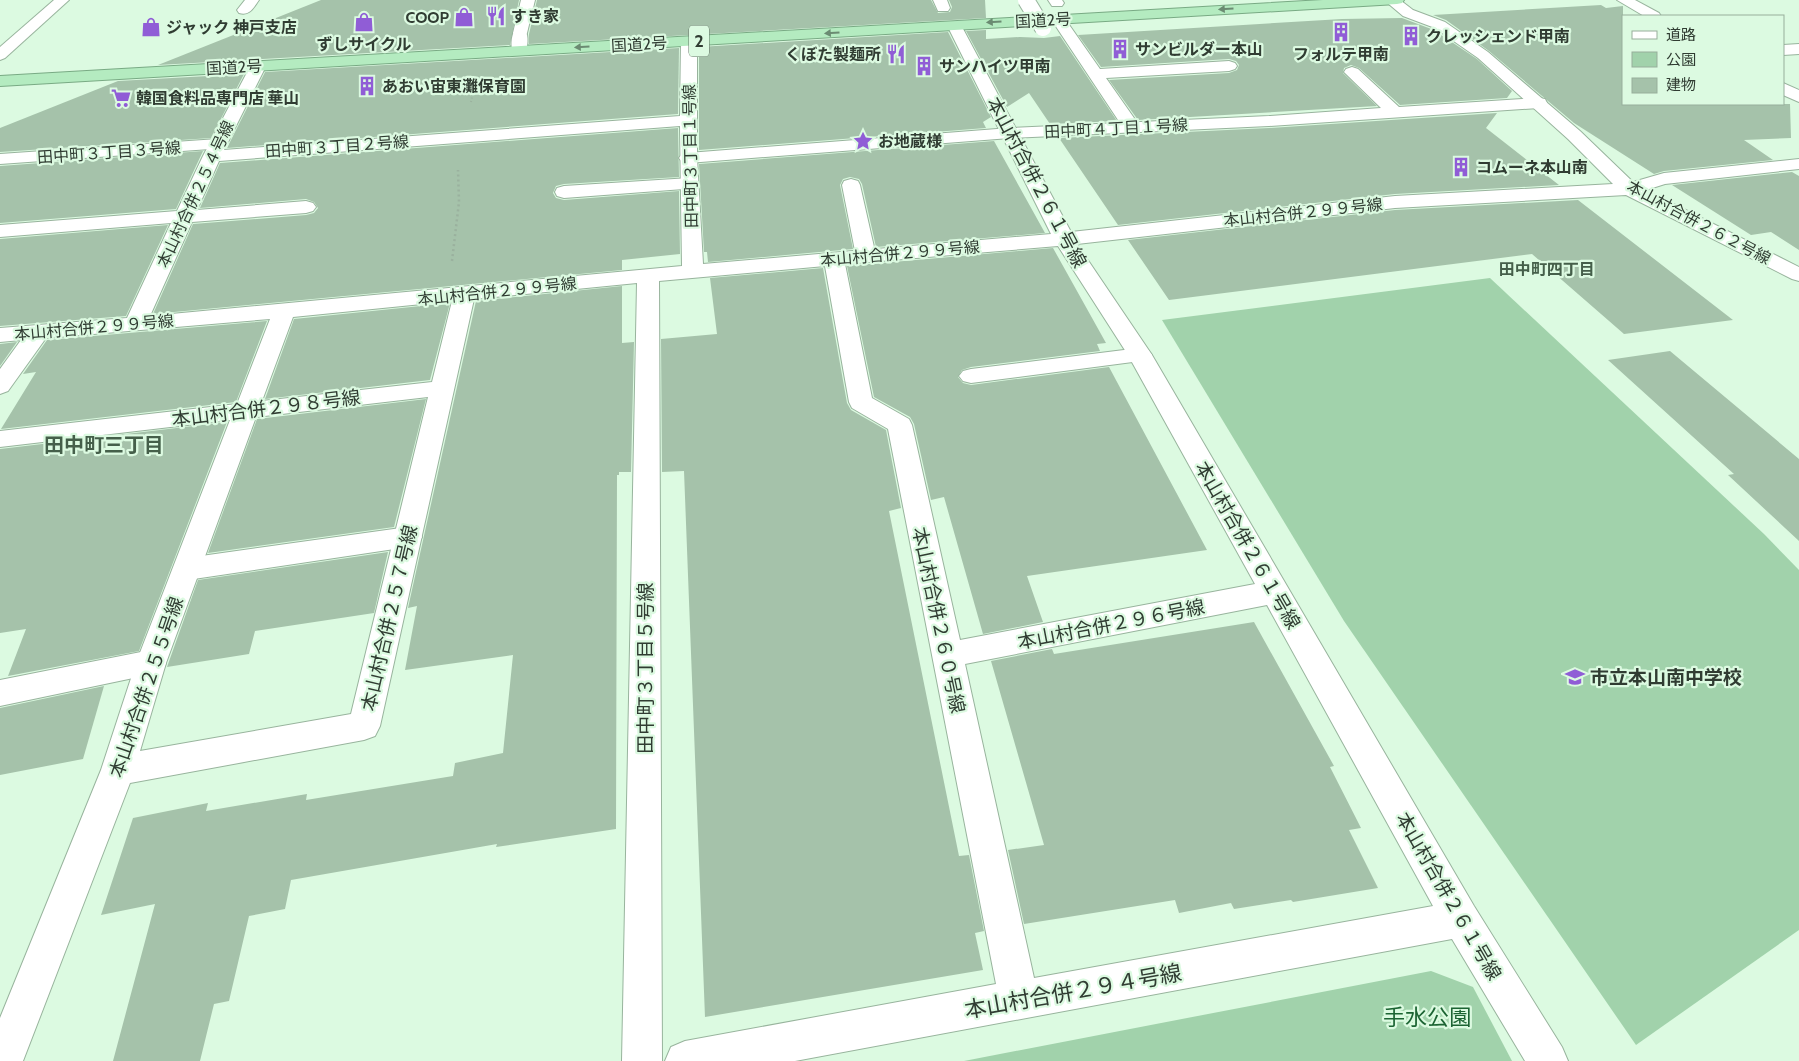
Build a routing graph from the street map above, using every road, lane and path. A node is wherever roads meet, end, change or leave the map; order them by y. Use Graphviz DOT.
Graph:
graph roads {
  1 [pos="62,0"];
  2 [pos="528,0"];
  3 [pos="1026,0"];
  4 [pos="1391,0"];
  5 [pos="1397,0"];
  6 [pos="1624,0"];
  7 [pos="1075,2"];
  8 [pos="942,4"];
  9 [pos="1010,5"];
  10 [pos="962,7"];
  11 [pos="1056,7"];
  12 [pos="925,9"];
  13 [pos="1652,15"];
  14 [pos="954,25"];
  15 [pos="1043,28"];
  16 [pos="520,32"];
  17 [pos="540,32"];
  18 [pos="502,34"];
  19 [pos="689,42"];
  20 [pos="1799,49"];
  21 [pos="1784,50"];
  22 [pos="519,51"];
  23 [pos="480,53"];
  24 [pos="0,55"];
  25 [pos="19,61"];
  26 [pos="0,62"];
  27 [pos="258,66"];
  28 [pos="1229,66"];
  29 [pos="1352,72"];
  30 [pos="1096,74"];
  31 [pos="0,80"];
  32 [pos="1784,89"];
  33 [pos="1799,97"];
  34 [pos="1539,103"];
  35 [pos="1394,112"];
  36 [pos="689,120"];
  37 [pos="1132,128"];
  38 [pos="1010,133"];
  39 [pos="462,137"];
  40 [pos="215,150"];
  41 [pos="688,158"];
  42 [pos="0,160"];
  43 [pos="1799,164"];
  44 [pos="690,184"];
  45 [pos="851,185"];
  46 [pos="1629,189"];
  47 [pos="564,192"];
  48 [pos="306,207"];
  49 [pos="184,216"];
  50 [pos="0,231"];
  51 [pos="1064,239"];
  52 [pos="866,256"];
  53 [pos="834,259"];
  54 [pos="693,271"];
  55 [pos="1799,275"];
  56 [pos="648,276"];
  57 [pos="456,295"];
  58 [pos="284,311"];
  59 [pos="135,324"];
  60 [pos="38,333"];
  61 [pos="0,335"];
  62 [pos="1140,355"];
  63 [pos="971,376"];
  64 [pos="0,386"];
  65 [pos="443,388"];
  66 [pos="247,411"];
  67 [pos="0,439"];
  68 [pos="408,537"];
  69 [pos="187,569"];
  70 [pos="1275,592"];
  71 [pos="946,655"];
  72 [pos="152,663"];
  73 [pos="0,693"];
  74 [pos="118,770"];
  75 [pos="1461,919"];
  76 [pos="1020,1001"];
  77 [pos="3,1061"];
  78 [pos="642,1061"];
  79 [pos="685,1061"];
  80 [pos="1548,1061"];
  1 -- 24 [label="street"];
  2 -- 16 [label="street"];
  3 -- 15 [label="street, bridge"];
  4 -- 5 [label="highway, 国道2号 / 2"];
  4 -- 11 [label="highway, 国道2号 / 2, one-way"];
  4 -- 34 [label="street, 本山村合併２６２号線"];
  6 -- 13 [label="street"];
  7 -- 11 [label="highway, 国道2号 / 2"];
  8 -- 10 [label="highway"];
  8 -- 12 [label="highway"];
  9 -- 11 [label="highway, 国道2号 / 2"];
  11 -- 14 [label="highway, 国道2号 / 2, one-way"];
  11 -- 30 [label="street"];
  14 -- 19 [label="highway, 国道2号 / 2, one-way"];
  14 -- 38 [label="street, 本山村合併２６１号線"];
  16 -- 17 [label="highway"];
  16 -- 18 [label="highway"];
  16 -- 22 [label="street"];
  19 -- 22 [label="highway, 国道2号 / 2, one-way"];
  19 -- 36 [label="street, 田中町３丁目１号線"];
  20 -- 21 [label="street"];
  22 -- 23 [label="highway, 国道2号 / 2"];
  23 -- 27 [label="highway, 国道2号 / 2"];
  23 -- 39 [label="path"];
  25 -- 26 [label="highway"];
  27 -- 31 [label="highway, 国道2号 / 2"];
  27 -- 40 [label="street, 本山村合併２５４号線"];
  28 -- 30 [label="street"];
  29 -- 35 [label="street"];
  30 -- 37 [label="street"];
  32 -- 33 [label="street"];
  34 -- 35 [label="street, 田中町４丁目１号線"];
  34 -- 46 [label="street, 本山村合併２６２号線"];
  35 -- 37 [label="street, 田中町４丁目１号線"];
  36 -- 39 [label="street, 田中町３丁目２号線"];
  36 -- 41 [label="street, 田中町３丁目１号線"];
  37 -- 38 [label="street, 田中町４丁目１号線"];
  38 -- 41 [label="street, 田中町４丁目１号線"];
  38 -- 51 [label="street, 本山村合併２６１号線"];
  39 -- 40 [label="street, 田中町３丁目２号線"];
  39 -- 57 [label="path"];
  40 -- 42 [label="street, 田中町３丁目３号線"];
  40 -- 49 [label="street, 本山村合併２５４号線"];
  41 -- 44 [label="street, 田中町３丁目１号線"];
  43 -- 46 [label="street, 本山村合併２９９号線"];
  44 -- 47 [label="street"];
  44 -- 54 [label="street, 田中町３丁目１号線"];
  45 -- 52 [label="street"];
  46 -- 51 [label="street, 本山村合併２９９号線"];
  46 -- 55 [label="street, 本山村合併２６２号線"];
  48 -- 49 [label="street"];
  49 -- 50 [label="street"];
  49 -- 59 [label="street, 本山村合併２５４号線"];
  51 -- 52 [label="street, 本山村合併２９９号線"];
  51 -- 62 [label="street, 本山村合併２６１号線"];
  52 -- 53 [label="street, 本山村合併２９９号線"];
  53 -- 54 [label="street, 本山村合併２９９号線"];
  53 -- 71 [label="street, 本山村合併２６０号線"];
  54 -- 56 [label="street, 本山村合併２９９号線"];
  56 -- 57 [label="street, 本山村合併２９９号線"];
  56 -- 78 [label="street, 田中町３丁目５号線"];
  57 -- 58 [label="street, 本山村合併２９９号線"];
  57 -- 65 [label="street, 本山村合併２５７号線"];
  58 -- 59 [label="street, 本山村合併２９９号線"];
  58 -- 66 [label="street, 本山村合併２５５号線"];
  59 -- 60 [label="street, 本山村合併２９９号線"];
  60 -- 61 [label="street, 本山村合併２９９号線"];
  60 -- 64 [label="street"];
  62 -- 63 [label="street"];
  62 -- 70 [label="street, 本山村合併２６１号線"];
  65 -- 66 [label="street, 本山村合併２９８号線"];
  65 -- 68 [label="street, 本山村合併２５７号線"];
  66 -- 67 [label="street, 本山村合併２９８号線"];
  66 -- 69 [label="street, 本山村合併２５５号線"];
  68 -- 69 [label="street"];
  68 -- 74 [label="street, 本山村合併２５７号線"];
  69 -- 72 [label="street, 本山村合併２５５号線"];
  70 -- 71 [label="street, 本山村合併２９６号線"];
  70 -- 75 [label="street, 本山村合併２６１号線"];
  71 -- 76 [label="street, 本山村合併２６０号線"];
  72 -- 73 [label="street"];
  72 -- 74 [label="street, 本山村合併２５５号線"];
  74 -- 77 [label="street, 本山村合併２５５号線"];
  75 -- 76 [label="street, 本山村合併２９４号線"];
  75 -- 80 [label="street, 本山村合併２６１号線"];
  76 -- 79 [label="street, 本山村合併２９４号線"];
}
